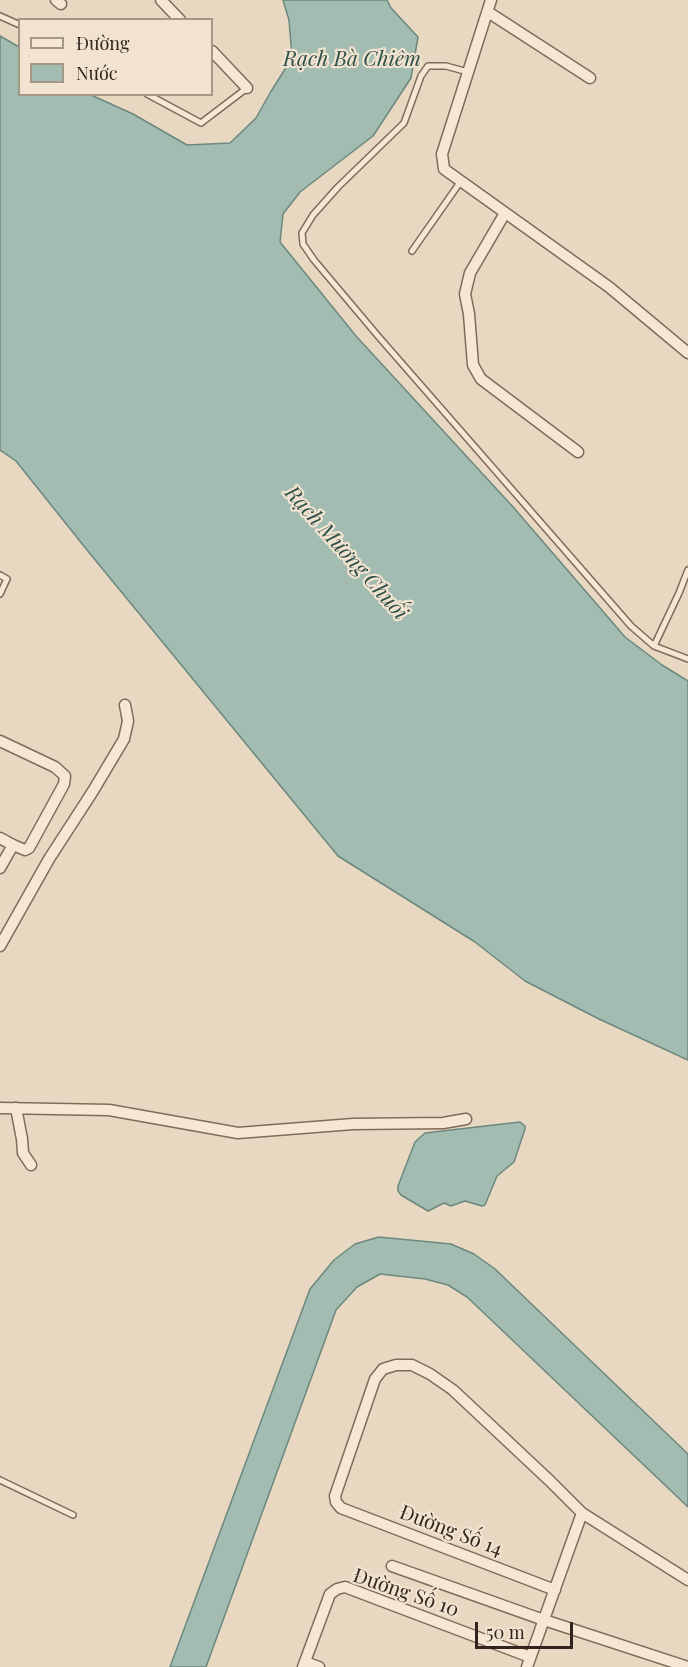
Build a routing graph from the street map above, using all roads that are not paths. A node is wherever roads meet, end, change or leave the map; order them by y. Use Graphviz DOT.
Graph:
graph roads {
  1 [pos="161,0"];
  2 [pos="491,0"];
  3 [pos="488,12"];
  4 [pos="0,16"];
  5 [pos="178,18"];
  6 [pos="18,24"];
  7 [pos="213,52"];
  8 [pos="468,72"];
  9 [pos="590,78"];
  10 [pos="247,88"];
  11 [pos="151,96"];
  12 [pos="461,181"];
  13 [pos="505,213"];
  14 [pos="412,251"];
  15 [pos="688,353"];
  16 [pos="578,452"];
  17 [pos="688,570"];
  18 [pos="0,575"];
  19 [pos="0,594"];
  20 [pos="654,646"];
  21 [pos="688,659"];
  22 [pos="125,705"];
  23 [pos="0,741"];
  24 [pos="0,838"];
  25 [pos="13,844"];
  26 [pos="0,868"];
  27 [pos="0,946"];
  28 [pos="0,1108"];
  29 [pos="16,1108"];
  30 [pos="466,1119"];
  31 [pos="32,1165"];
  32 [pos="0,1480"];
  33 [pos="582,1513"];
  34 [pos="73,1515"];
  35 [pos="392,1566"];
  36 [pos="688,1580"];
  37 [pos="555,1590"];
  38 [pos="544,1620"];
  39 [pos="529,1662"];
  40 [pos="304,1664"];
  41 [pos="319,1667"];
  42 [pos="688,1667"];
  1 -- 5 [label="street"];
  2 -- 3 [label="street"];
  3 -- 8 [label="street"];
  3 -- 9 [label="street"];
  4 -- 6 [label="lane"];
  7 -- 10 [label="street"];
  8 -- 12 [label="street"];
  8 -- 20 [label="lane"];
  10 -- 11 [label="lane"];
  12 -- 13 [label="street"];
  12 -- 14 [label="lane"];
  13 -- 15 [label="street"];
  13 -- 16 [label="street"];
  17 -- 20 [label="lane"];
  18 -- 19 [label="lane"];
  20 -- 21 [label="lane"];
  22 -- 27 [label="street"];
  23 -- 25 [label="street"];
  24 -- 25 [label="street"];
  25 -- 26 [label="street"];
  28 -- 29 [label="street"];
  29 -- 30 [label="street"];
  29 -- 31 [label="street"];
  32 -- 34 [label="lane"];
  33 -- 36 [label="street"];
  33 -- 37 [label="street"];
  33 -- 37 [label="street, Đường Số 14"];
  35 -- 38 [label="street"];
  37 -- 38 [label="street"];
  38 -- 39 [label="street"];
  38 -- 42 [label="street"];
  39 -- 40 [label="street, Đường Số 10"];
  40 -- 41 [label="street"];
}
